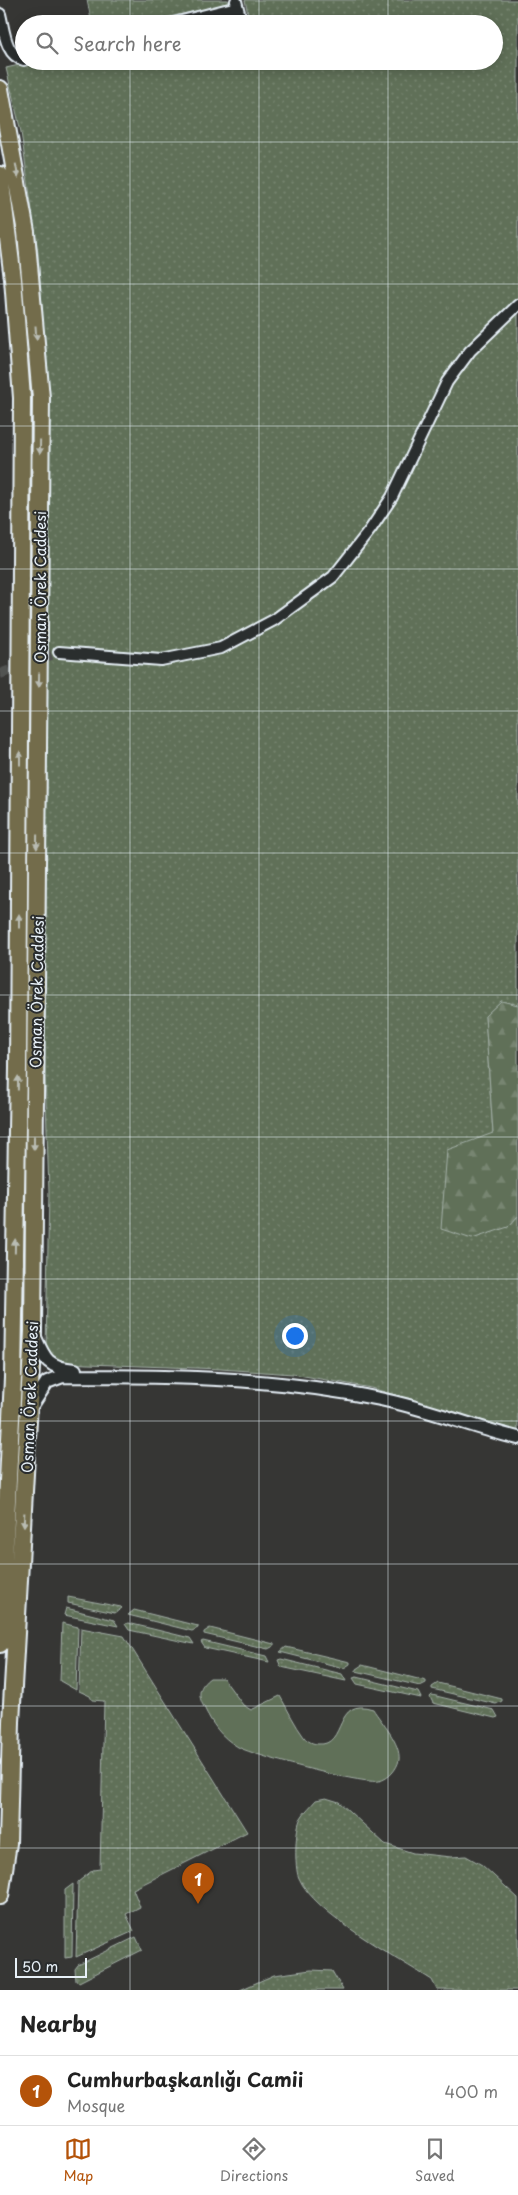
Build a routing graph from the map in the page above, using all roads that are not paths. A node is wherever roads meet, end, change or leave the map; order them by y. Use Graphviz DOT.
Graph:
graph roads {
  1 [pos="237,3"];
  2 [pos="0,14"];
  3 [pos="199,15"];
  4 [pos="15,57"];
  5 [pos="0,89"];
  6 [pos="0,175"];
  7 [pos="518,305"];
  8 [pos="59,652"];
  9 [pos="33,1332"];
  10 [pos="157,1376"];
  11 [pos="347,1393"];
  12 [pos="30,1408"];
  13 [pos="518,1438"];
  14 [pos="518,1446"];
  15 [pos="0,1644"];
  16 [pos="0,1896"];
  1 -- 3 [label="street"];
  2 -- 4 [label="street"];
  5 -- 9 [label="main road, Osman Örek Caddesi, one-way"];
  15 -- 6 [label="main road, Osman Örek Caddesi, one-way"];
  7 -- 8 [label="street"];
  9 -- 10 [label="street"];
  9 -- 12 [label="main road, Osman Örek Caddesi"];
  10 -- 11 [label="street"];
  10 -- 12 [label="street"];
  11 -- 13 [label="street"];
  11 -- 14 [label="street"];
  12 -- 16 [label="main road, Osman Örek Caddesi, one-way"];
}
